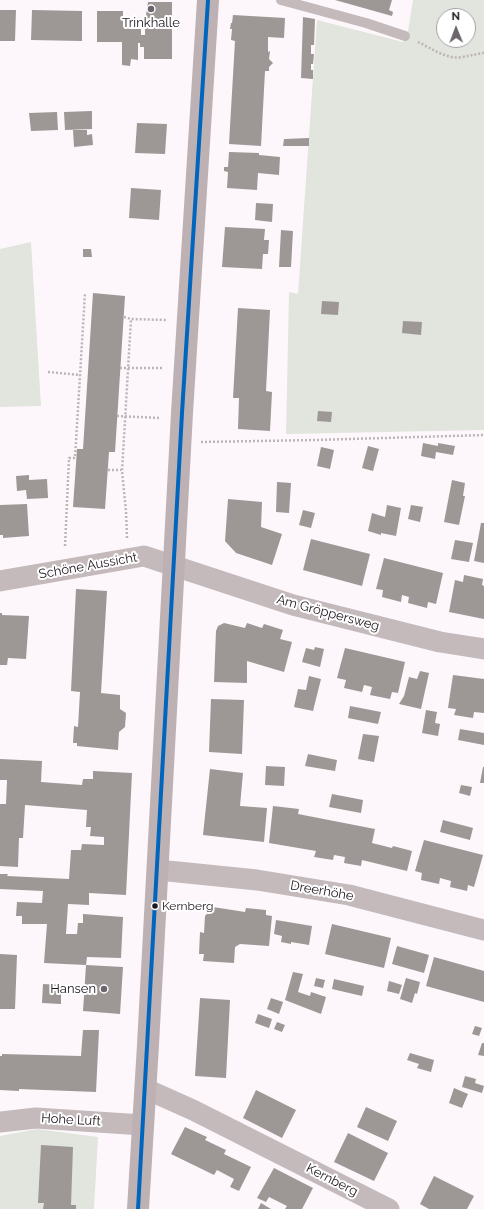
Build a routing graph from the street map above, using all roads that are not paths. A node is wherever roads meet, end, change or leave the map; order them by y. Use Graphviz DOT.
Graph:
graph roads {
  1 [pos="208,0"];
  2 [pos="281,0"];
  3 [pos="405,36"];
  4 [pos="174,566"];
  5 [pos="0,581"];
  6 [pos="484,649"];
  7 [pos="158,870"];
  8 [pos="484,930"];
  9 [pos="146,1089"];
  10 [pos="0,1122"];
  11 [pos="143,1125"];
  12 [pos="138,1209"];
  13 [pos="389,1209"];
  1 -- 4 [label="main road"];
  2 -- 3 [label="lane"];
  4 -- 5 [label="street, Schöne Aussicht"];
  4 -- 6 [label="street, Am Gröppersweg"];
  4 -- 7 [label="main road"];
  7 -- 8 [label="street, Dreerhöhe"];
  7 -- 9 [label="main road"];
  9 -- 11 [label="main road"];
  9 -- 13 [label="street, Kernberg"];
  10 -- 11 [label="street, Hohe Luft"];
  11 -- 12 [label="main road"];
}
